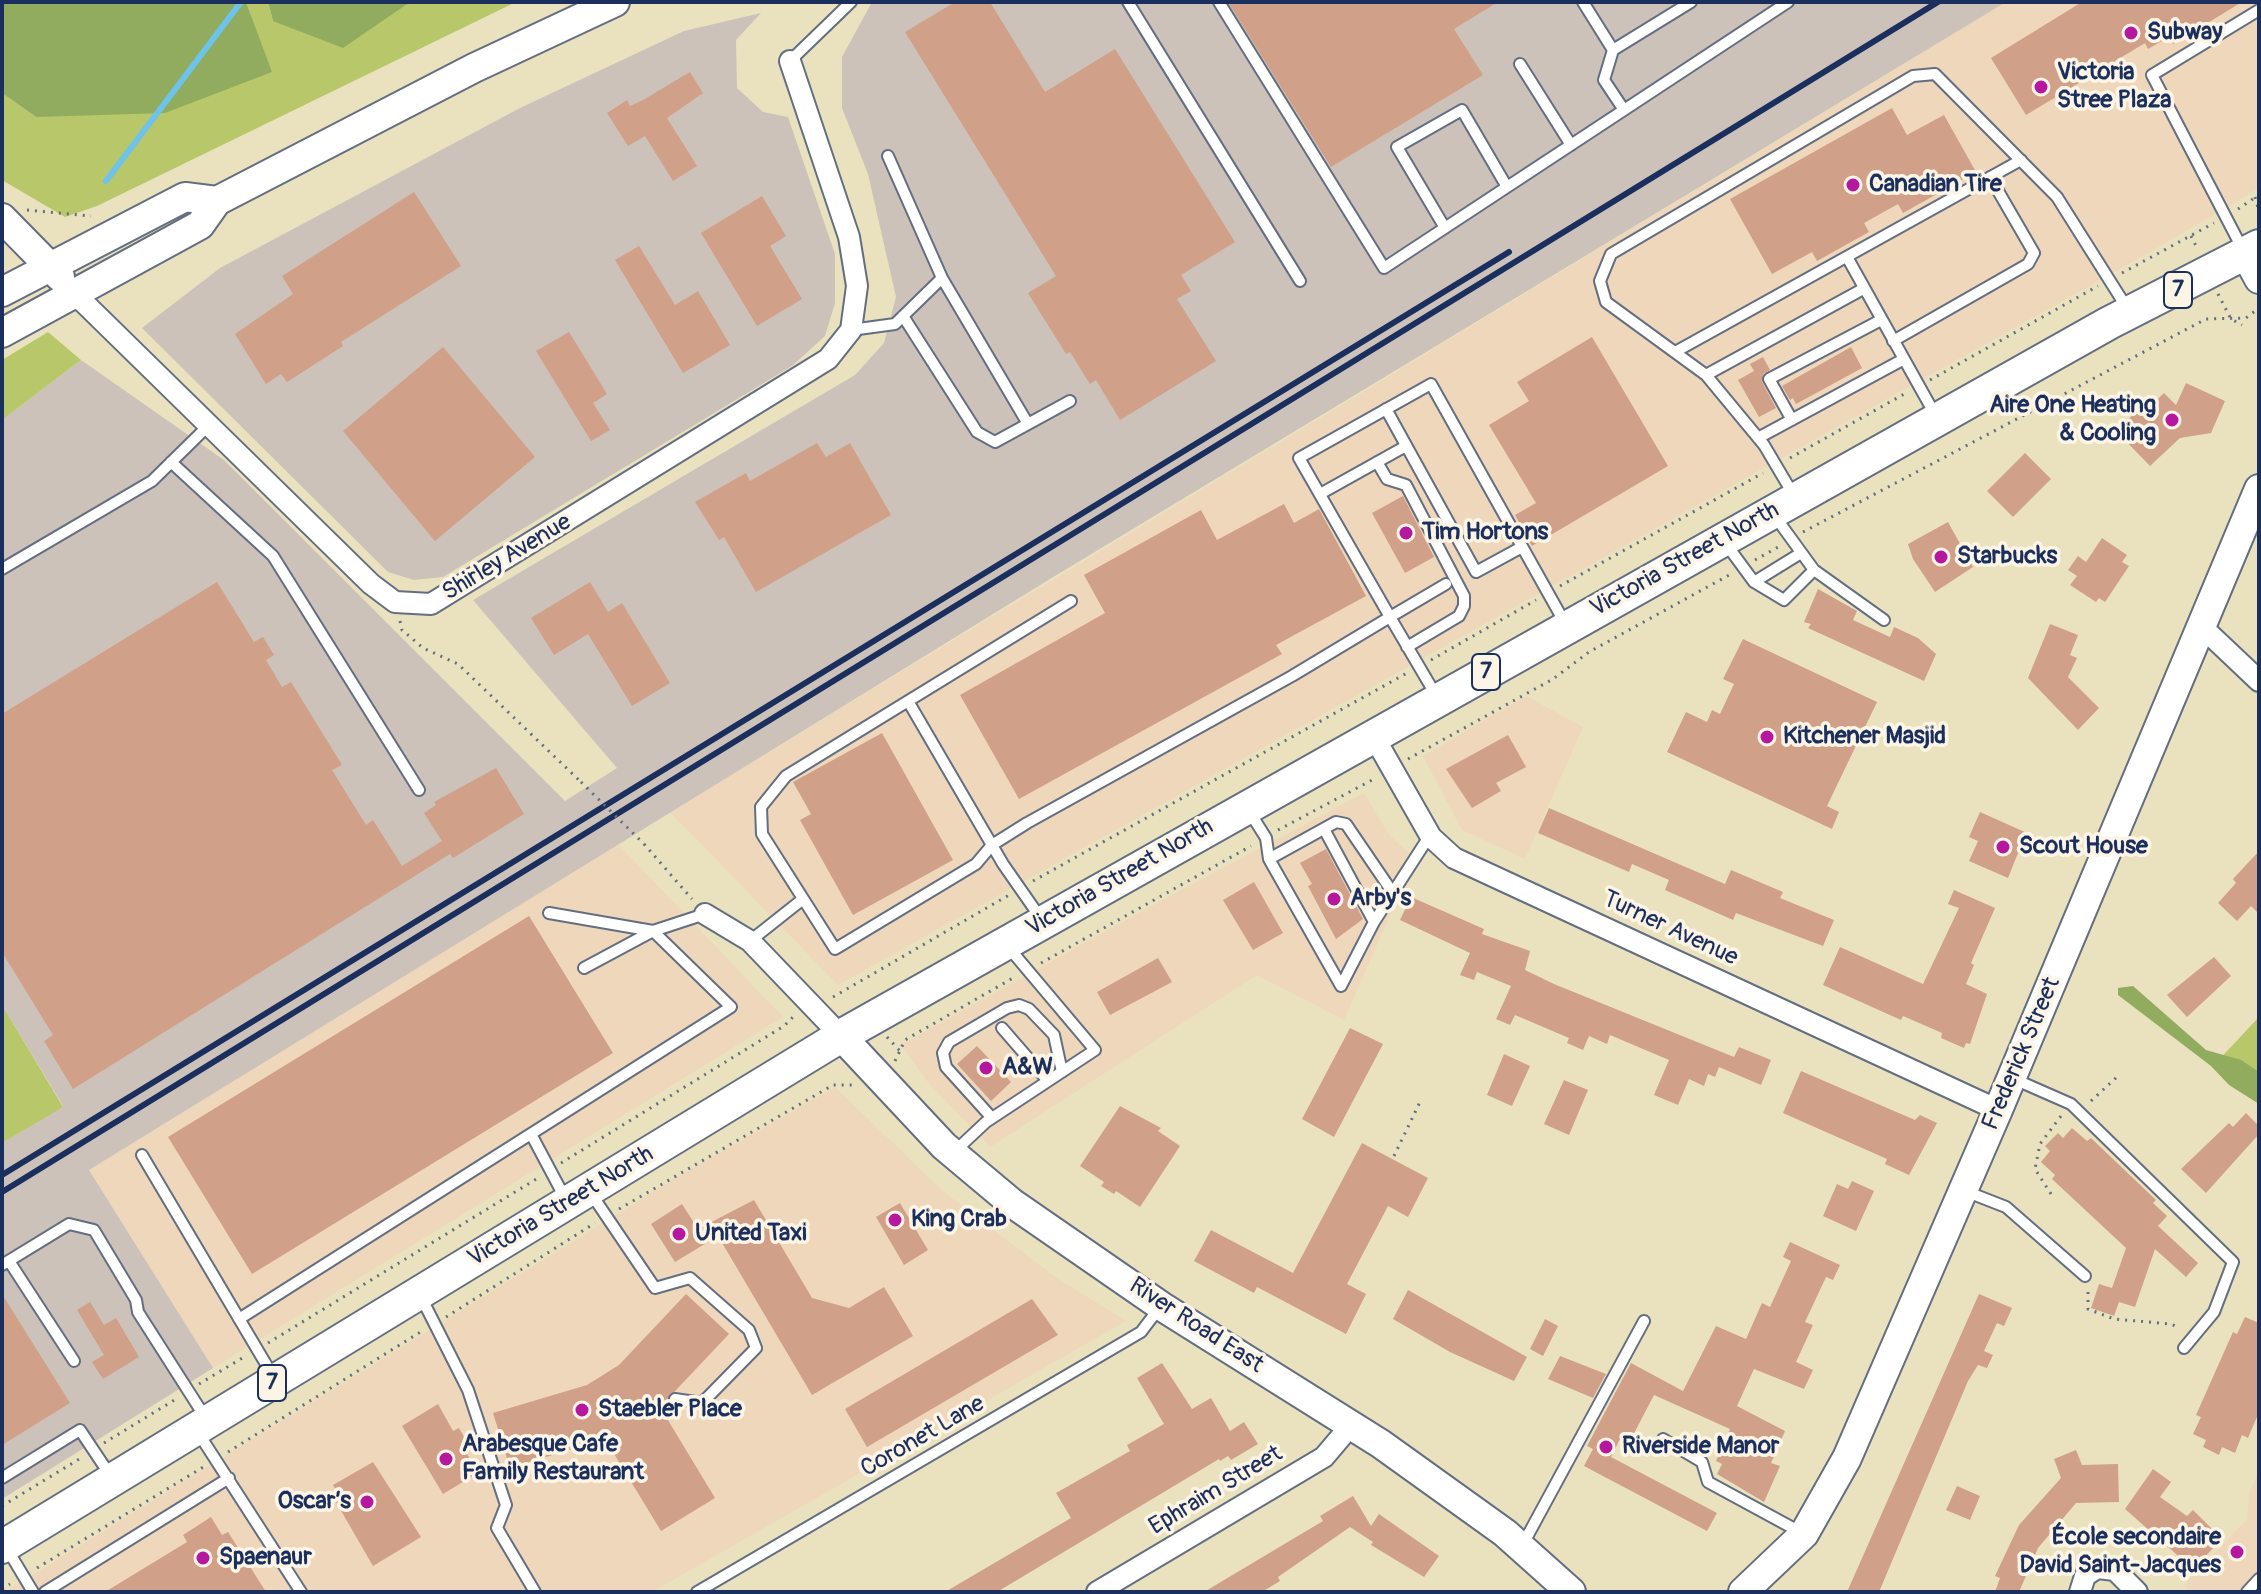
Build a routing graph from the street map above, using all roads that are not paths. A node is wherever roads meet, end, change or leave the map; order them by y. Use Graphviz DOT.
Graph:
graph roads {
  1 [pos="615,2"];
  2 [pos="851,2"];
  3 [pos="1128,2"];
  4 [pos="1219,2"];
  5 [pos="1583,2"];
  6 [pos="1691,2"];
  7 [pos="1788,2"];
  8 [pos="2259,10"];
  9 [pos="1613,50"];
  10 [pos="790,61"];
  11 [pos="1520,64"];
  12 [pos="1624,110"];
  13 [pos="1571,145"];
  14 [pos="888,156"];
  15 [pos="2021,160"];
  16 [pos="1990,177"];
  17 [pos="1507,187"];
  18 [pos="217,201"];
  19 [pos="9,214"];
  20 [pos="1445,228"];
  21 [pos="1847,257"];
  22 [pos="2255,260"];
  23 [pos="50,266"];
  24 [pos="942,278"];
  25 [pos="1300,281"];
  26 [pos="1863,289"];
  27 [pos="2,292"];
  28 [pos="74,293"];
  29 [pos="2130,313"];
  30 [pos="903,316"];
  31 [pos="1881,320"];
  32 [pos="851,330"];
  33 [pos="2,333"];
  34 [pos="1893,341"];
  35 [pos="1675,352"];
  36 [pos="1904,359"];
  37 [pos="1706,375"];
  38 [pos="1844,378"];
  39 [pos="1850,388"];
  40 [pos="1817,392"];
  41 [pos="1070,401"];
  42 [pos="1823,403"];
  43 [pos="1386,409"];
  44 [pos="1938,419"];
  45 [pos="1792,420"];
  46 [pos="1028,424"];
  47 [pos="209,425"];
  48 [pos="1758,438"];
  49 [pos="1406,446"];
  50 [pos="171,462"];
  51 [pos="1377,462"];
  52 [pos="2259,489"];
  53 [pos="1320,494"];
  54 [pos="1783,505"];
  55 [pos="1722,540"];
  56 [pos="1522,547"];
  57 [pos="1801,553"];
  58 [pos="2,569"];
  59 [pos="1814,570"];
  60 [pos="1754,582"];
  61 [pos="1446,584"];
  62 [pos="1071,601"];
  63 [pos="1390,617"];
  64 [pos="1884,620"];
  65 [pos="1567,626"];
  66 [pos="2202,627"];
  67 [pos="1407,647"];
  68 [pos="2259,681"];
  69 [pos="1438,698"];
  70 [pos="908,701"];
  71 [pos="1373,735"];
  72 [pos="419,790"];
  73 [pos="1247,806"];
  74 [pos="1324,829"];
  75 [pos="1430,835"];
  76 [pos="992,845"];
  77 [pos="1269,859"];
  78 [pos="1393,893"];
  79 [pos="803,899"];
  80 [pos="549,913"];
  81 [pos="705,914"];
  82 [pos="1043,922"];
  83 [pos="1374,922"];
  84 [pos="653,931"];
  85 [pos="750,941"];
  86 [pos="1005,943"];
  87 [pos="584,968"];
  88 [pos="1002,1028"];
  89 [pos="841,1036"];
  90 [pos="1062,1072"];
  91 [pos="2012,1078"];
  92 [pos="1048,1081"];
  93 [pos="1998,1110"];
  94 [pos="992,1118"];
  95 [pos="531,1134"];
  96 [pos="953,1153"];
  97 [pos="142,1155"];
  98 [pos="1964,1190"];
  99 [pos="588,1203"];
  100 [pos="6,1263"];
  101 [pos="2085,1276"];
  102 [pos="419,1293"];
  103 [pos="1161,1306"];
  104 [pos="239,1319"];
  105 [pos="1644,1321"];
  106 [pos="2184,1348"];
  107 [pos="74,1361"];
  108 [pos="276,1381"];
  109 [pos="675,1399"];
  110 [pos="1352,1424"];
  111 [pos="202,1426"];
  112 [pos="1663,1439"];
  113 [pos="2,1478"];
  114 [pos="229,1478"];
  115 [pos="113,1479"];
  116 [pos="1804,1534"];
  117 [pos="4,1546"];
  118 [pos="1521,1548"];
  119 [pos="2259,1579"];
  120 [pos="33,1592"];
  121 [pos="45,1592"];
  122 [pos="301,1592"];
  123 [pos="535,1592"];
  124 [pos="697,1592"];
  125 [pos="1097,1592"];
  126 [pos="1571,1592"];
  127 [pos="1743,1592"];
  128 [pos="2080,1592"];
  129 [pos="2137,1592"];
  130 [pos="2247,1592"];
  1 -- 18 [label="main road"];
  2 -- 10 [label="lane"];
  3 -- 25 [label="lane"];
  4 -- 20 [label="lane"];
  5 -- 9 [label="lane"];
  6 -- 9 [label="lane"];
  7 -- 12 [label="lane"];
  8 -- 22 [label="lane"];
  9 -- 12 [label="lane"];
  10 -- 32 [label="street"];
  11 -- 13 [label="lane"];
  12 -- 13 [label="lane"];
  13 -- 17 [label="lane"];
  14 -- 24 [label="lane"];
  15 -- 16 [label="lane"];
  15 -- 29 [label="lane"];
  15 -- 35 [label="lane"];
  16 -- 21 [label="lane"];
  16 -- 34 [label="lane"];
  17 -- 20 [label="lane"];
  17 -- 20 [label="lane"];
  18 -- 23 [label="main road"];
  18 -- 28 [label="main road"];
  19 -- 23 [label="main road"];
  21 -- 26 [label="lane"];
  21 -- 35 [label="lane"];
  22 -- 29 [label="main road, Victoria Street North / 7"];
  23 -- 27 [label="main road"];
  23 -- 28 [label="main road"];
  24 -- 30 [label="lane"];
  24 -- 46 [label="lane"];
  26 -- 31 [label="lane"];
  26 -- 37 [label="lane"];
  28 -- 33 [label="main road"];
  28 -- 47 [label="street"];
  29 -- 44 [label="main road, Victoria Street North / 7"];
  30 -- 32 [label="lane"];
  30 -- 46 [label="lane"];
  31 -- 34 [label="lane"];
  31 -- 45 [label="lane"];
  32 -- 47 [label="street, Shirley Avenue"];
  34 -- 36 [label="lane"];
  35 -- 37 [label="lane"];
  36 -- 39 [label="lane"];
  36 -- 44 [label="lane"];
  37 -- 48 [label="lane"];
  38 -- 39 [label="lane"];
  39 -- 42 [label="lane"];
  40 -- 42 [label="lane"];
  41 -- 46 [label="lane"];
  42 -- 45 [label="lane"];
  43 -- 49 [label="lane"];
  43 -- 53 [label="lane"];
  43 -- 56 [label="lane"];
  44 -- 54 [label="main road, Victoria Street North / 7"];
  45 -- 48 [label="lane"];
  47 -- 50 [label="lane"];
  48 -- 54 [label="lane"];
  49 -- 51 [label="lane"];
  49 -- 56 [label="lane"];
  50 -- 58 [label="lane"];
  50 -- 72 [label="lane"];
  51 -- 53 [label="lane"];
  51 -- 67 [label="lane"];
  52 -- 66 [label="main road, Frederick Street"];
  53 -- 63 [label="lane"];
  54 -- 55 [label="main road, Victoria Street North / 7"];
  54 -- 57 [label="lane"];
  55 -- 60 [label="lane"];
  55 -- 65 [label="main road, Victoria Street North / 7"];
  56 -- 65 [label="lane"];
  57 -- 59 [label="lane"];
  57 -- 60 [label="lane"];
  59 -- 60 [label="lane"];
  59 -- 64 [label="lane"];
  61 -- 63 [label="lane"];
  62 -- 70 [label="lane"];
  63 -- 67 [label="lane"];
  63 -- 76 [label="lane"];
  65 -- 69 [label="main road, Victoria Street North / 7"];
  66 -- 68 [label="street"];
  66 -- 91 [label="main road, Frederick Street"];
  67 -- 69 [label="lane"];
  69 -- 71 [label="main road, Victoria Street North / 7"];
  70 -- 76 [label="lane"];
  70 -- 79 [label="lane"];
  71 -- 73 [label="main road, Victoria Street North / 7"];
  71 -- 75 [label="street, Turner Avenue"];
  73 -- 77 [label="lane"];
  73 -- 82 [label="main road, Victoria Street North / 7"];
  74 -- 77 [label="lane"];
  74 -- 78 [label="lane"];
  74 -- 83 [label="lane"];
  75 -- 78 [label="lane"];
  75 -- 93 [label="street, Turner Avenue"];
  76 -- 79 [label="lane"];
  76 -- 82 [label="lane"];
  77 -- 83 [label="lane"];
  78 -- 83 [label="lane"];
  79 -- 85 [label="lane"];
  80 -- 84 [label="lane"];
  81 -- 84 [label="lane"];
  81 -- 85 [label="street"];
  82 -- 86 [label="main road, Victoria Street North / 7"];
  84 -- 87 [label="lane"];
  84 -- 95 [label="lane"];
  85 -- 89 [label="street"];
  86 -- 89 [label="main road, Victoria Street North / 7"];
  86 -- 90 [label="lane"];
  88 -- 92 [label="lane"];
  89 -- 96 [label="main road, River Road East"];
  89 -- 99 [label="main road, Victoria Street North / 7"];
  90 -- 92 [label="lane"];
  90 -- 94 [label="lane"];
  91 -- 93 [label="main road, Frederick Street"];
  91 -- 106 [label="lane"];
  92 -- 94 [label="lane"];
  93 -- 98 [label="main road, Frederick Street"];
  94 -- 96 [label="lane"];
  95 -- 99 [label="lane"];
  95 -- 104 [label="lane"];
  96 -- 103 [label="main road, River Road East"];
  97 -- 104 [label="lane"];
  98 -- 101 [label="lane"];
  98 -- 116 [label="main road, Frederick Street"];
  99 -- 102 [label="main road, Victoria Street North / 7"];
  99 -- 109 [label="lane"];
  100 -- 107 [label="lane"];
  100 -- 111 [label="lane"];
  102 -- 108 [label="main road, Victoria Street North / 7"];
  102 -- 123 [label="lane"];
  103 -- 110 [label="main road, River Road East"];
  103 -- 124 [label="lane, Coronet Lane"];
  104 -- 108 [label="lane"];
  105 -- 118 [label="lane"];
  108 -- 111 [label="main road, Victoria Street North / 7"];
  110 -- 118 [label="main road, River Road East"];
  110 -- 125 [label="street, Ephraim Street"];
  111 -- 114 [label="lane"];
  111 -- 115 [label="main road, Victoria Street North / 7"];
  112 -- 116 [label="lane"];
  113 -- 115 [label="lane"];
  114 -- 121 [label="lane"];
  114 -- 122 [label="lane"];
  115 -- 117 [label="main road, Victoria Street North / 7"];
  116 -- 127 [label="main road, Frederick Street"];
  117 -- 120 [label="lane"];
  118 -- 126 [label="main road, River Road East"];
  119 -- 130 [label="lane"];
  128 -- 129 [label="street"];
}
